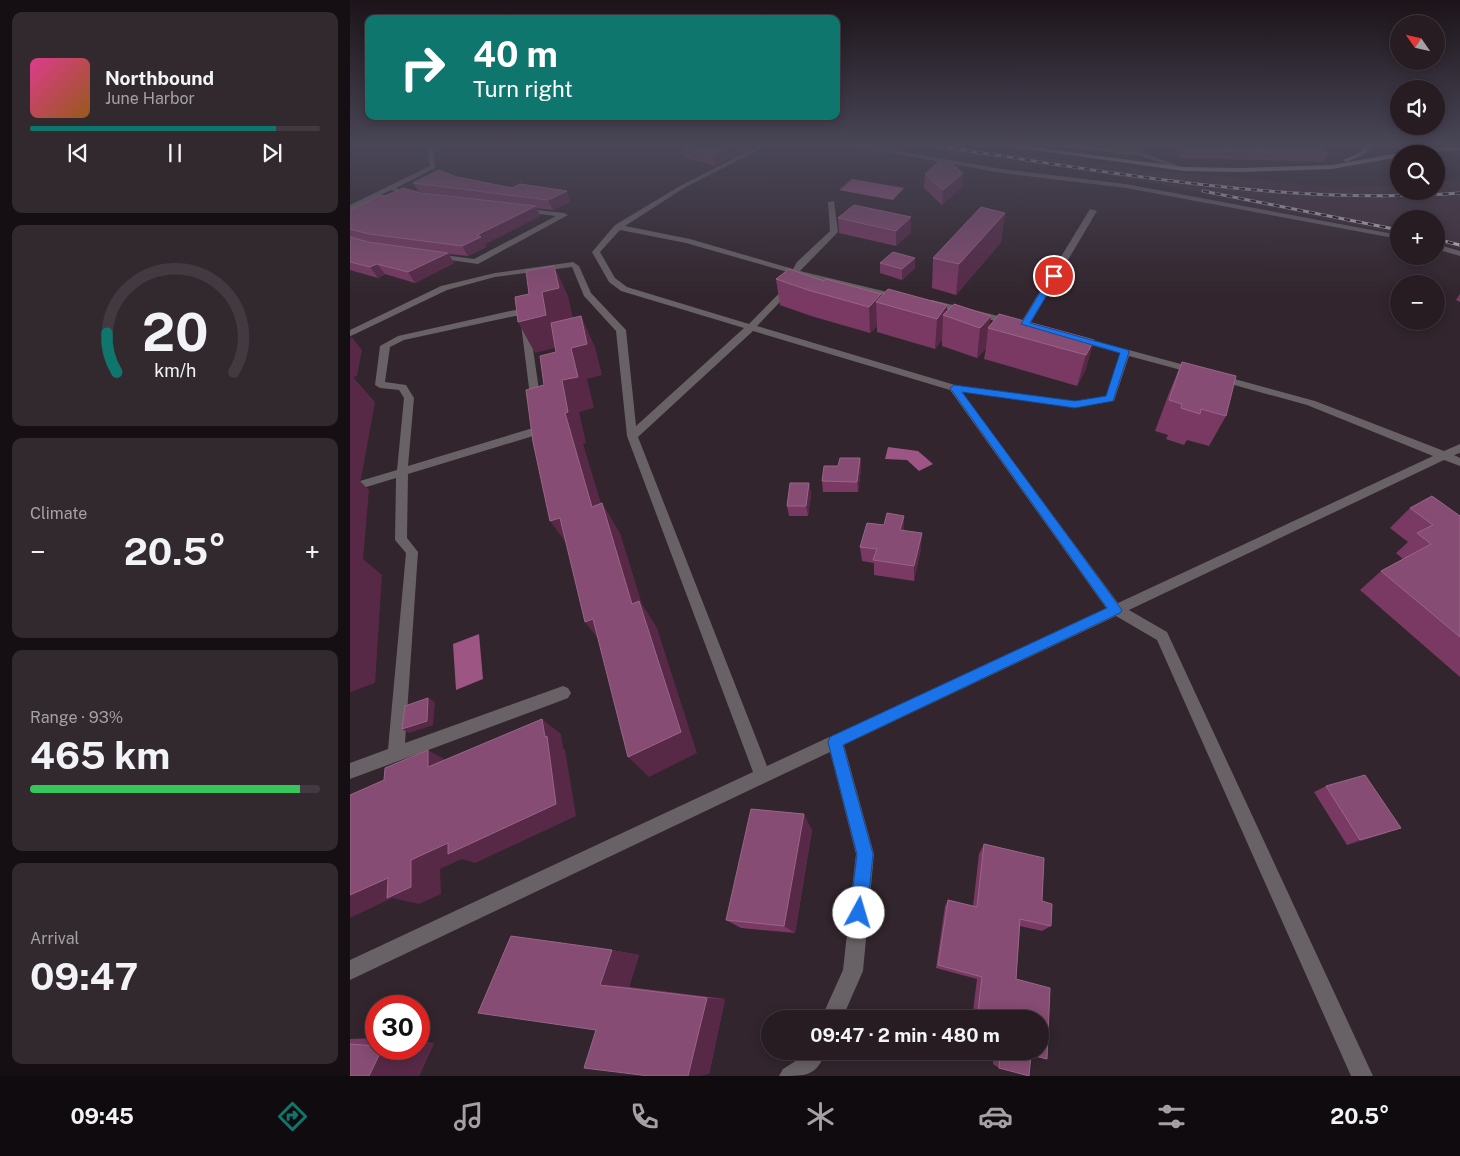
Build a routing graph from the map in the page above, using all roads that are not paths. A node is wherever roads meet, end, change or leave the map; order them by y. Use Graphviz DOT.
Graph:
graph roads {
  1 [pos="376,195"];
  2 [pos="412,195"];
  3 [pos="668,195"];
  4 [pos="1176,195"];
  5 [pos="418,197"];
  6 [pos="832,202"];
  7 [pos="350,208"];
  8 [pos="515,209"];
  9 [pos="1093,210"];
  10 [pos="618,227"];
  11 [pos="1390,234"];
  12 [pos="1445,249"];
  13 [pos="1460,254"];
  14 [pos="426,255"];
  15 [pos="795,272"];
  16 [pos="910,298"];
  17 [pos="920,300"];
  18 [pos="751,327"];
  19 [pos="350,333"];
  20 [pos="1070,337"];
  21 [pos="1125,352"];
  22 [pos="954,388"];
  23 [pos="632,436"];
  24 [pos="1460,448"];
  25 [pos="1445,454"];
  26 [pos="1460,462"];
  27 [pos="402,472"];
  28 [pos="350,488"];
  29 [pos="1115,610"];
  30 [pos="563,693"];
  31 [pos="835,742"];
  32 [pos="396,754"];
  33 [pos="350,772"];
  34 [pos="762,776"];
  35 [pos="350,970"];
  36 [pos="835,1010"];
  37 [pos="813,1060"];
  38 [pos="790,1076"];
  39 [pos="1362,1076"];
  1 -- 7 [label="street"];
  2 -- 5 [label="street"];
  3 -- 10 [label="street"];
  4 -- 11 [label="street"];
  6 -- 15 [label="street"];
  8 -- 14 [label="street"];
  9 -- 17 [label="street"];
  10 -- 15 [label="street"];
  10 -- 18 [label="street"];
  12 -- 13 [label="street"];
  15 -- 16 [label="street"];
  15 -- 18 [label="street"];
  18 -- 22 [label="street"];
  18 -- 23 [label="street"];
  19 -- 23 [label="street"];
  20 -- 21 [label="street"];
  21 -- 22 [label="street"];
  21 -- 25 [label="street"];
  22 -- 29 [label="street"];
  23 -- 34 [label="street"];
  24 -- 25 [label="street"];
  25 -- 26 [label="street"];
  25 -- 29 [label="street"];
  27 -- 27 [label="street"];
  27 -- 28 [label="street"];
  27 -- 32 [label="street"];
  29 -- 31 [label="street"];
  29 -- 39 [label="street"];
  30 -- 32 [label="street"];
  31 -- 34 [label="street"];
  31 -- 36 [label="street"];
  32 -- 33 [label="street"];
  34 -- 35 [label="street"];
  37 -- 38 [label="street"];
}
